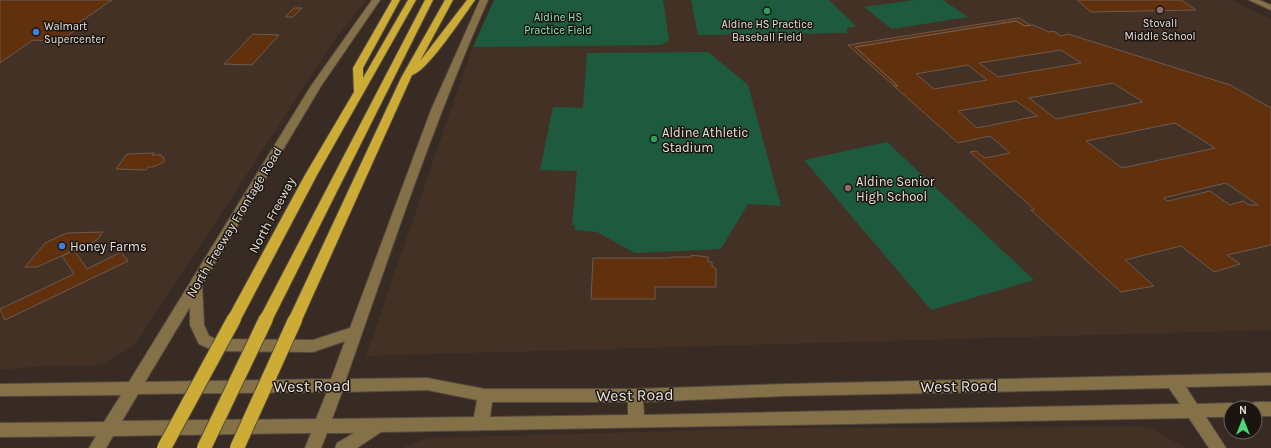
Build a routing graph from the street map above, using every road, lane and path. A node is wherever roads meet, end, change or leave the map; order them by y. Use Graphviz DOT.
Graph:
graph roads {
  1 [pos="376,0"];
  2 [pos="396,0"];
  3 [pos="412,0"];
  4 [pos="449,0"];
  5 [pos="471,0"];
  6 [pos="484,0"];
  7 [pos="1253,0"];
  8 [pos="426,5"];
  9 [pos="1271,8"];
  10 [pos="406,78"];
  11 [pos="358,92"];
  12 [pos="196,286"];
  13 [pos="355,332"];
  14 [pos="1271,379"];
  15 [pos="1173,381"];
  16 [pos="336,385"];
  17 [pos="135,388"];
  18 [pos="0,390"];
  19 [pos="484,395"];
  20 [pos="635,396"];
  21 [pos="1193,410"];
  22 [pos="1223,410"];
  23 [pos="636,422"];
  24 [pos="481,424"];
  25 [pos="379,425"];
  26 [pos="321,426"];
  27 [pos="110,428"];
  28 [pos="0,430"];
  29 [pos="97,448"];
  30 [pos="164,448"];
  31 [pos="204,448"];
  32 [pos="237,448"];
  33 [pos="313,448"];
  34 [pos="343,448"];
  35 [pos="1218,448"];
  1 -- 12 [label="main road, North Freeway Frontage Road"];
  2 -- 11 [label="highway"];
  3 -- 11 [label="highway, North Freeway"];
  4 -- 10 [label="highway"];
  5 -- 10 [label="highway"];
  6 -- 13 [label="main road"];
  7 -- 9 [label="main road"];
  8 -- 31 [label="highway, bridge"];
  10 -- 32 [label="highway, bridge"];
  11 -- 30 [label="highway, North Freeway, bridge"];
  12 -- 13 [label="main road"];
  12 -- 17 [label="main road, North Freeway Frontage Road"];
  13 -- 16 [label="main road"];
  14 -- 15 [label="main road, West Road"];
  15 -- 20 [label="main road, West Road"];
  15 -- 21 [label="main road"];
  16 -- 17 [label="main road, West Road"];
  16 -- 19 [label="main road, West Road"];
  16 -- 26 [label="main road"];
  17 -- 18 [label="main road, West Road"];
  17 -- 27 [label="main road, North Freeway Frontage Road"];
  19 -- 20 [label="main road, West Road"];
  19 -- 24 [label="main road"];
  20 -- 23 [label="main road"];
  21 -- 22 [label="main road, West Road"];
  21 -- 23 [label="main road, West Road"];
  21 -- 35 [label="main road"];
  23 -- 24 [label="main road, West Road"];
  24 -- 25 [label="main road, West Road"];
  25 -- 26 [label="main road, West Road"];
  25 -- 34 [label="main road"];
  26 -- 27 [label="main road, West Road"];
  26 -- 33 [label="main road"];
  27 -- 28 [label="main road, West Road"];
  27 -- 29 [label="main road, North Freeway Frontage Road"];
}
